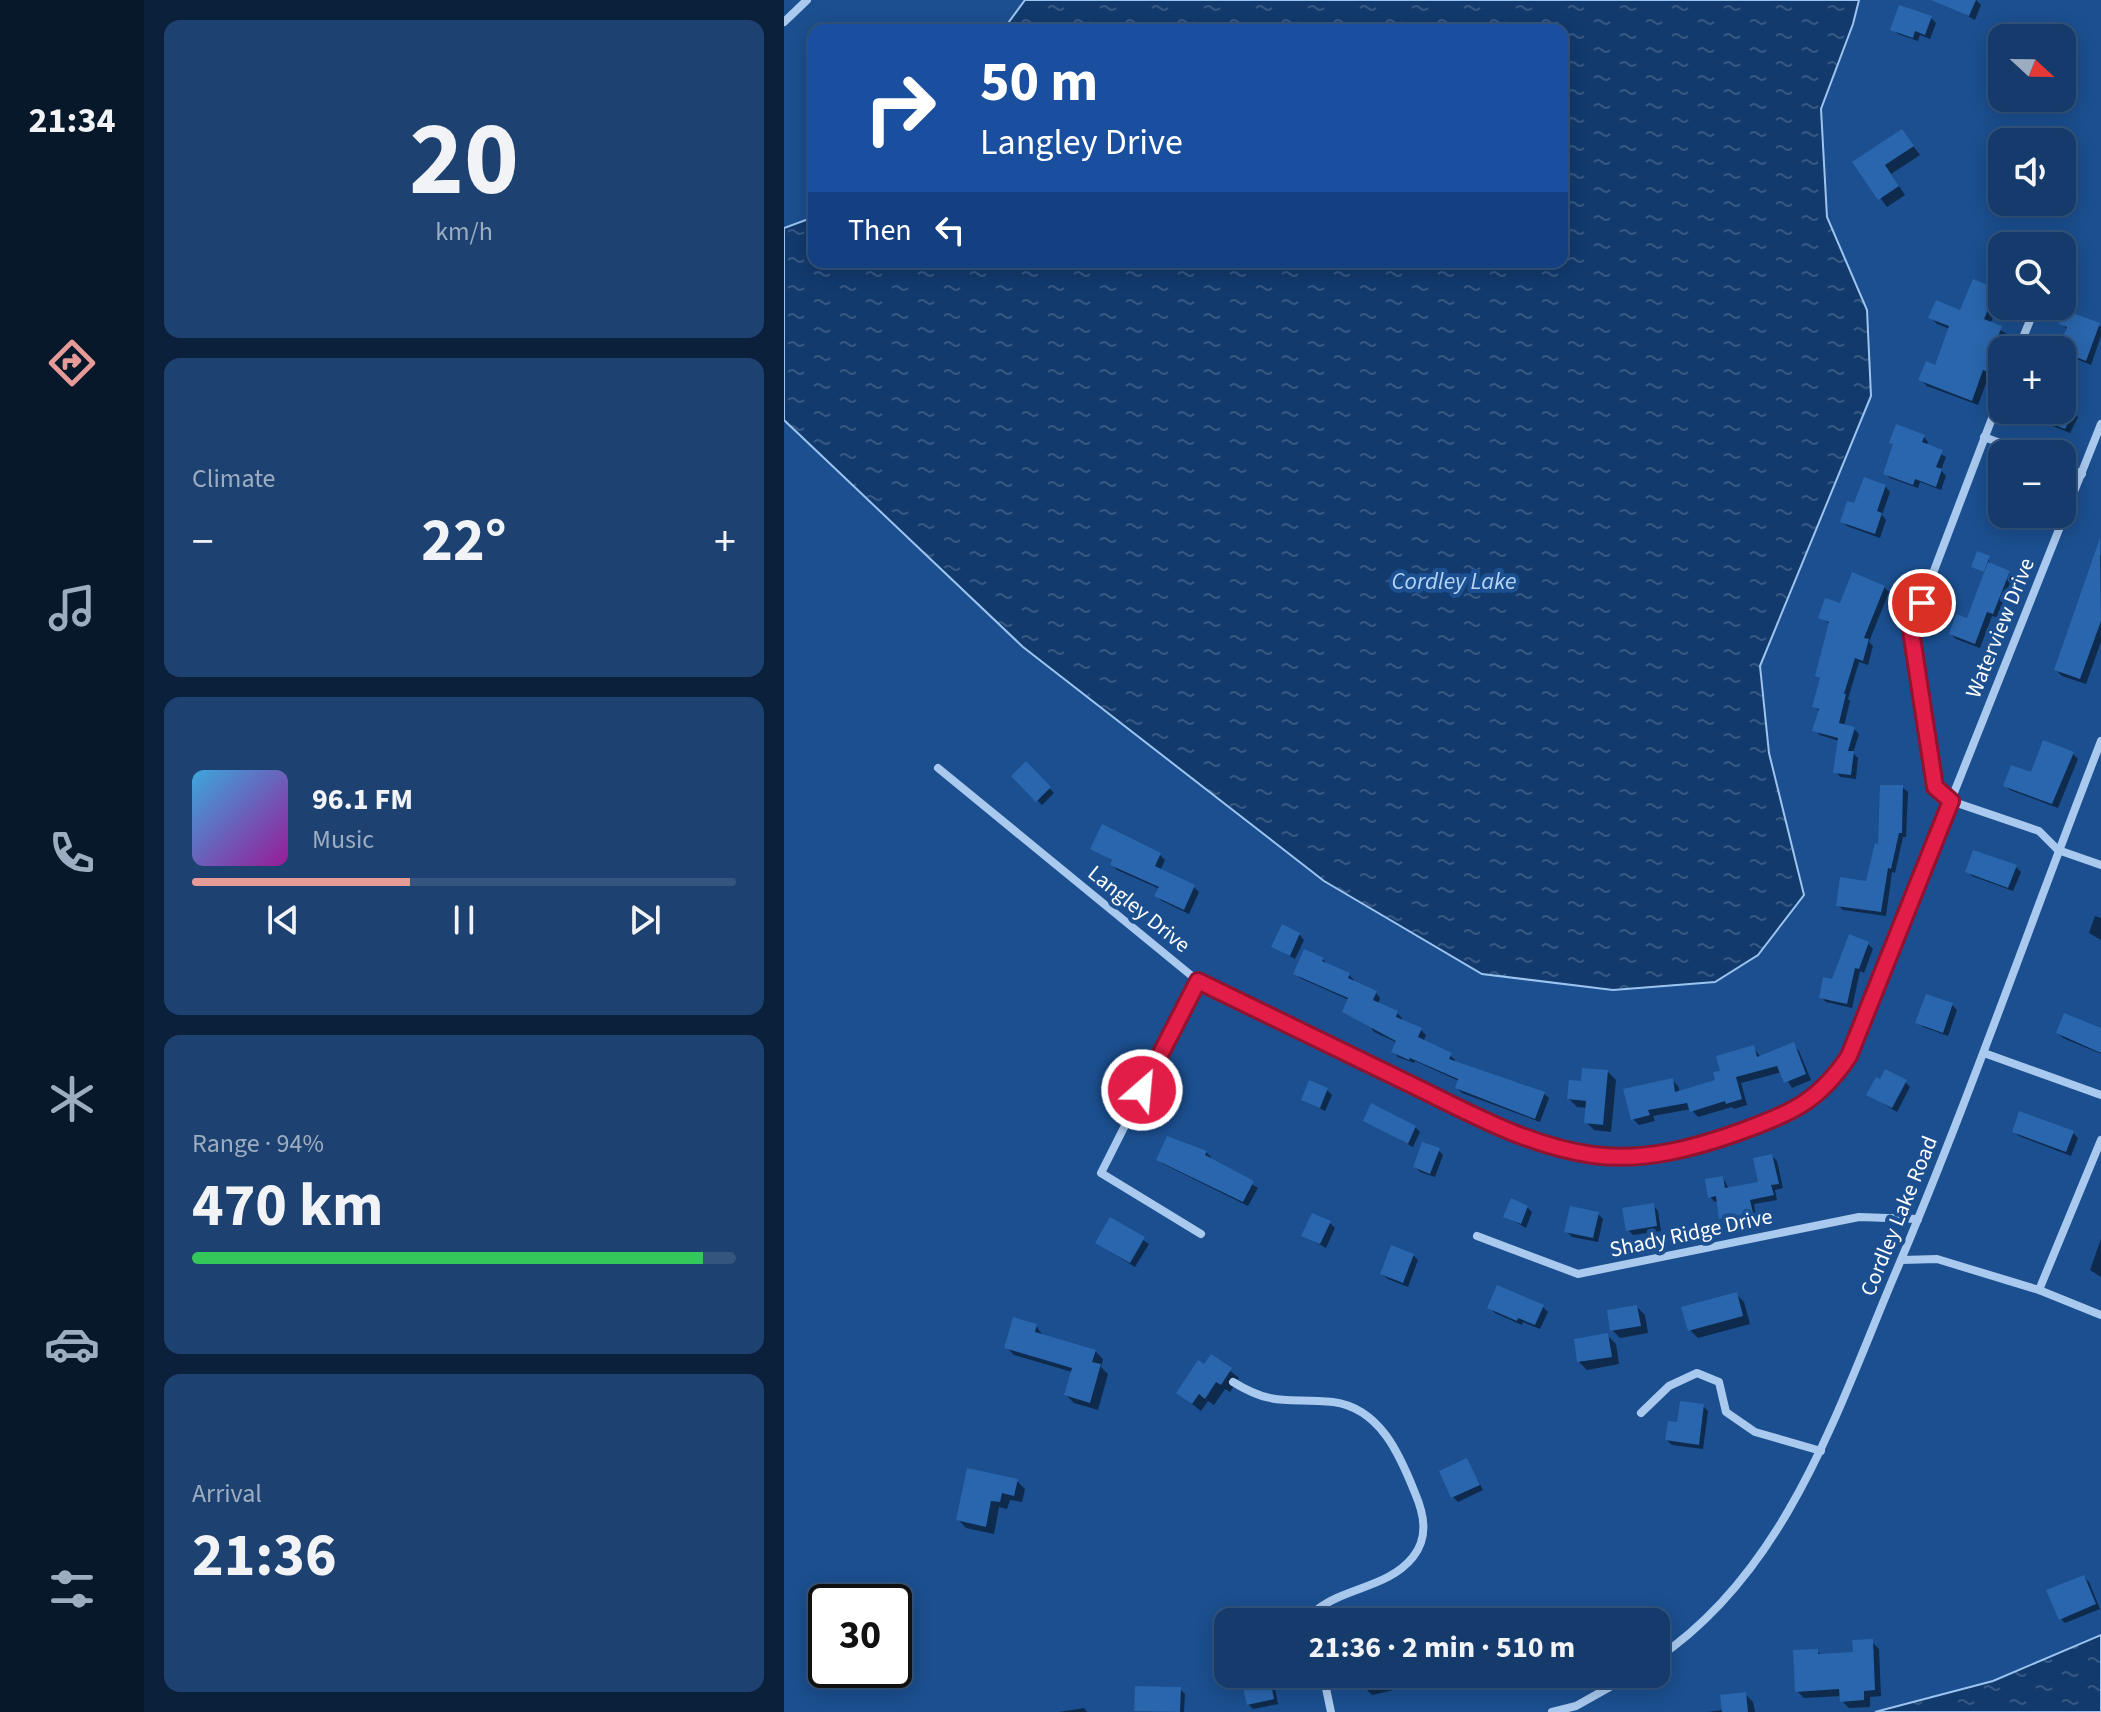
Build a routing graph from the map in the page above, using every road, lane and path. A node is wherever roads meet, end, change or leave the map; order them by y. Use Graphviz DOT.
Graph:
graph roads {
  1 [pos="807,0"];
  2 [pos="784,22"];
  3 [pos="1989,424"];
  4 [pos="2101,424"];
  5 [pos="1984,437"];
  6 [pos="1992,440"];
  7 [pos="2076,472"];
  8 [pos="2082,474"];
  9 [pos="2101,741"];
  10 [pos="938,768"];
  11 [pos="1951,801"];
  12 [pos="2058,850"];
  13 [pos="2101,865"];
  14 [pos="1198,981"];
  15 [pos="1984,1053"];
  16 [pos="2101,1095"];
  17 [pos="2101,1140"];
  18 [pos="1918,1219"];
  19 [pos="1201,1234"];
  20 [pos="1477,1236"];
  21 [pos="1902,1260"];
  22 [pos="2039,1290"];
  23 [pos="2101,1315"];
  24 [pos="1233,1382"];
  25 [pos="1641,1413"];
  26 [pos="1821,1451"];
  27 [pos="1319,1608"];
  28 [pos="1670,1650"];
  29 [pos="1326,1688"];
  30 [pos="1608,1688"];
  31 [pos="1331,1712"];
  32 [pos="1552,1712"];
  1 -- 2 [label="street"];
  3 -- 5 [label="street"];
  4 -- 8 [label="street, Waterview Drive"];
  5 -- 6 [label="street"];
  5 -- 11 [label="street"];
  7 -- 8 [label="street"];
  8 -- 11 [label="street, Waterview Drive"];
  9 -- 12 [label="street, Cordley Lake Road"];
  10 -- 14 [label="street, Langley Drive"];
  11 -- 12 [label="street"];
  11 -- 14 [label="street, Langley Drive"];
  12 -- 13 [label="street"];
  12 -- 15 [label="street, Cordley Lake Road"];
  14 -- 19 [label="street"];
  15 -- 16 [label="street"];
  15 -- 18 [label="street, Cordley Lake Road"];
  17 -- 22 [label="street"];
  18 -- 20 [label="street, Shady Ridge Drive"];
  18 -- 21 [label="street, Cordley Lake Road"];
  21 -- 22 [label="street"];
  21 -- 26 [label="street, Cordley Lake Road"];
  22 -- 23 [label="street"];
  24 -- 27 [label="street"];
  25 -- 26 [label="street"];
  26 -- 28 [label="street, Cordley Lake Road"];
  29 -- 31 [label="street"];
  30 -- 32 [label="street"];
}
